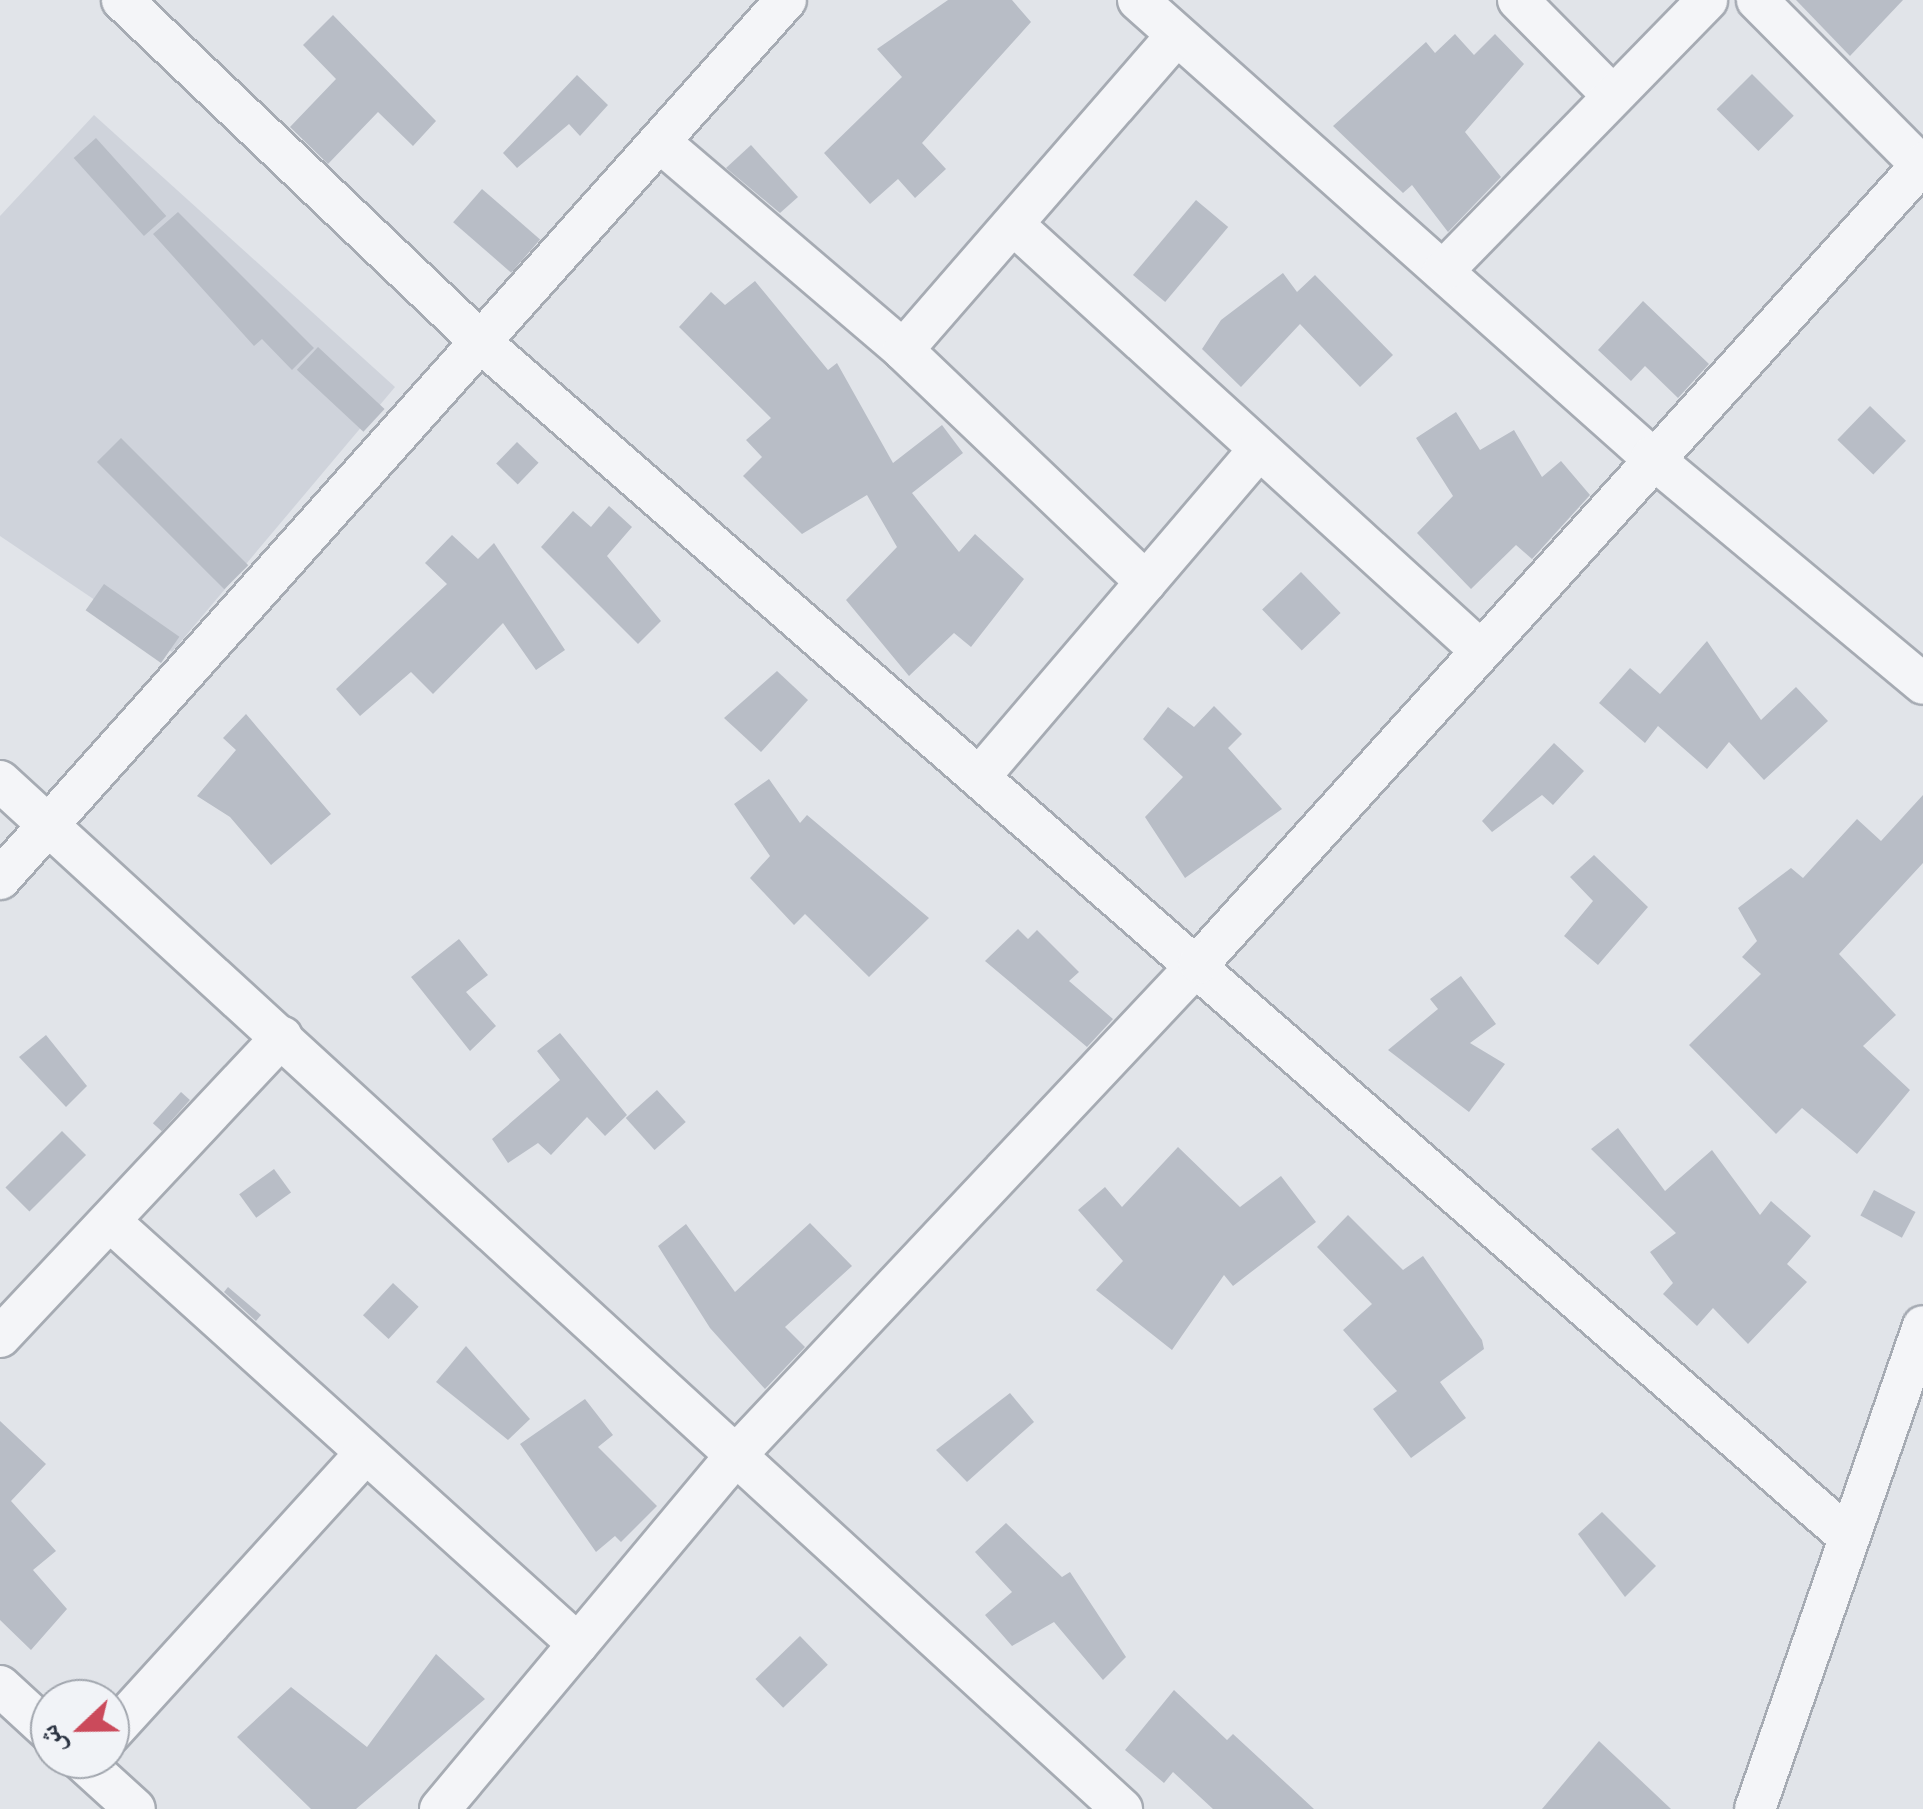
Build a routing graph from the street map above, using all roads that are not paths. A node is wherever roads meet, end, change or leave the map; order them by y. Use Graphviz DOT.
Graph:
graph roads {
  1 [pos="122,0"];
  2 [pos="786,0"];
  3 [pos="1138,0"];
  4 [pos="1518,0"];
  5 [pos="1707,0"];
  6 [pos="1757,0"];
  7 [pos="1177,35"];
  8 [pos="1612,94"];
  9 [pos="661,142"];
  10 [pos="1922,164"];
  11 [pos="1015,226"];
  12 [pos="1442,271"];
  13 [pos="484,345"];
  14 [pos="903,350"];
  15 [pos="1258,452"];
  16 [pos="1651,457"];
  17 [pos="1146,582"];
  18 [pos="1480,650"];
  19 [pos="1923,684"];
  20 [pos="981,775"];
  21 [pos="0,781"];
  22 [pos="52,825"];
  23 [pos="0,879"];
  24 [pos="1199,963"];
  25 [pos="282,1038"];
  26 [pos="112,1224"];
  27 [pos="1923,1326"];
  28 [pos="0,1337"];
  29 [pos="366,1452"];
  30 [pos="736,1455"];
  31 [pos="1845,1534"];
  32 [pos="578,1644"];
  33 [pos="0,1686"];
  34 [pos="130,1710"];
  35 [pos="30,1714"];
  36 [pos="110,1779"];
  37 [pos="135,1809"];
  38 [pos="440,1809"];
  39 [pos="1122,1809"];
  40 [pos="1756,1809"];
  1 -- 13 [label="street"];
  2 -- 9 [label="street"];
  3 -- 7 [label="street"];
  4 -- 8 [label="street"];
  5 -- 8 [label="street"];
  6 -- 10 [label="street"];
  7 -- 11 [label="street"];
  7 -- 12 [label="street"];
  8 -- 12 [label="street"];
  9 -- 13 [label="street"];
  9 -- 14 [label="street"];
  10 -- 16 [label="street"];
  11 -- 14 [label="street"];
  11 -- 15 [label="street"];
  12 -- 16 [label="street"];
  13 -- 20 [label="street"];
  13 -- 22 [label="street"];
  14 -- 17 [label="street"];
  15 -- 17 [label="street"];
  15 -- 18 [label="street"];
  16 -- 18 [label="street"];
  16 -- 19 [label="street"];
  17 -- 20 [label="street"];
  18 -- 24 [label="street"];
  20 -- 24 [label="street"];
  21 -- 22 [label="street"];
  22 -- 23 [label="street"];
  22 -- 25 [label="street"];
  24 -- 30 [label="street"];
  24 -- 31 [label="street"];
  25 -- 26 [label="street"];
  25 -- 30 [label="street"];
  26 -- 28 [label="street"];
  26 -- 29 [label="street"];
  27 -- 31 [label="street"];
  29 -- 32 [label="street"];
  29 -- 34 [label="street"];
  30 -- 32 [label="street"];
  30 -- 39 [label="street"];
  31 -- 40 [label="street"];
  32 -- 38 [label="street"];
  33 -- 35 [label="street"];
  36 -- 37 [label="street"];
}
